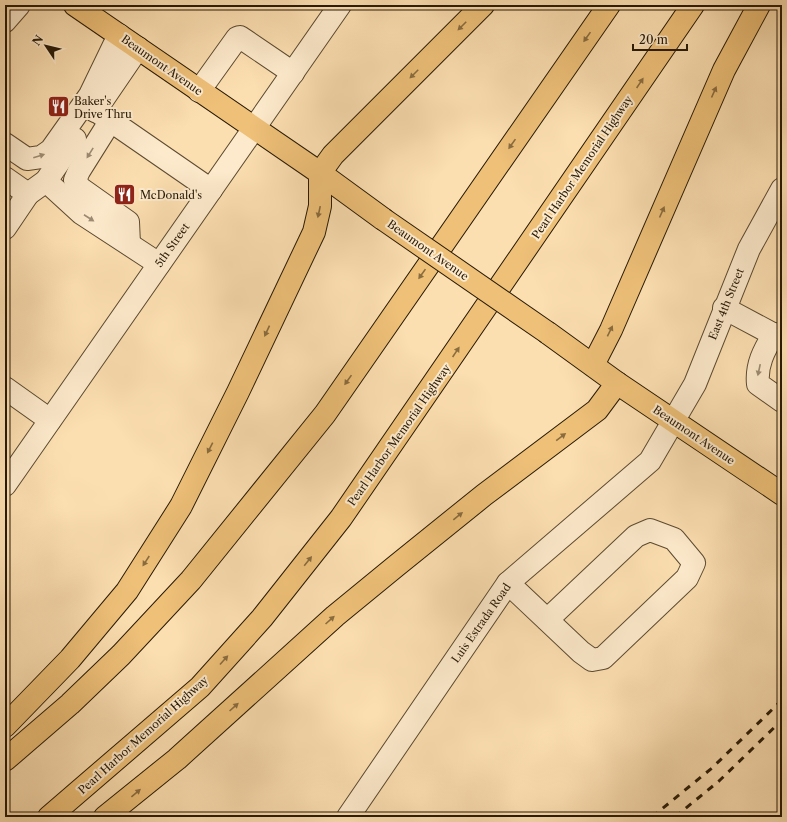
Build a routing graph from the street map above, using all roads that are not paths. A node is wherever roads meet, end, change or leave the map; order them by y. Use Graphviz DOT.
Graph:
graph roads {
  1 [pos="19,5"];
  2 [pos="75,5"];
  3 [pos="483,5"];
  4 [pos="609,5"];
  5 [pos="693,5"];
  6 [pos="758,5"];
  7 [pos="330,8"];
  8 [pos="5,21"];
  9 [pos="119,35"];
  10 [pos="138,48"];
  11 [pos="293,72"];
  12 [pos="199,91"];
  13 [pos="103,115"];
  14 [pos="253,129"];
  15 [pos="5,144"];
  16 [pos="320,173"];
  17 [pos="5,178"];
  18 [pos="53,187"];
  19 [pos="782,189"];
  20 [pos="211,190"];
  21 [pos="28,194"];
  22 [pos="776,213"];
  23 [pos="5,228"];
  24 [pos="129,244"];
  25 [pos="159,264"];
  26 [pos="724,308"];
  27 [pos="778,337"];
  28 [pos="593,365"];
  29 [pos="617,383"];
  30 [pos="5,388"];
  31 [pos="782,401"];
  32 [pos="50,420"];
  33 [pos="675,420"];
  34 [pos="5,485"];
  35 [pos="782,494"];
  36 [pos="508,582"];
  37 [pos="547,620"];
  38 [pos="5,726"];
  39 [pos="5,760"];
  40 [pos="49,817"];
  41 [pos="106,817"];
  42 [pos="348,817"];
  1 -- 8 [label="street"];
  2 -- 9 [label="main road, Beaumont Avenue"];
  3 -- 16 [label="main road, one-way"];
  4 -- 39 [label="main road, one-way"];
  40 -- 5 [label="main road, Pearl Harbor Memorial Highway, one-way"];
  28 -- 6 [label="main road, one-way"];
  7 -- 11 [label="street, 5th Street"];
  9 -- 10 [label="main road, Beaumont Avenue"];
  15 -- 9 [label="street, one-way"];
  10 -- 12 [label="main road, Beaumont Avenue"];
  10 -- 13 [label="street"];
  11 -- 12 [label="street"];
  11 -- 14 [label="street, 5th Street"];
  12 -- 14 [label="main road, Beaumont Avenue"];
  13 -- 18 [label="street"];
  13 -- 20 [label="street"];
  13 -- 24 [label="street, one-way"];
  14 -- 16 [label="main road, Beaumont Avenue"];
  14 -- 20 [label="street, 5th Street"];
  16 -- 28 [label="main road, Beaumont Avenue, bridge"];
  16 -- 38 [label="main road, one-way"];
  17 -- 21 [label="street"];
  18 -- 21 [label="street"];
  18 -- 24 [label="street, one-way"];
  19 -- 22 [label="street, East 4th Street"];
  20 -- 25 [label="street, 5th Street"];
  21 -- 23 [label="street"];
  22 -- 26 [label="street, East 4th Street"];
  24 -- 25 [label="street"];
  25 -- 32 [label="street, 5th Street"];
  26 -- 27 [label="street"];
  26 -- 33 [label="street, East 4th Street"];
  27 -- 31 [label="street, one-way"];
  28 -- 29 [label="main road, Beaumont Avenue"];
  29 -- 33 [label="main road, Beaumont Avenue"];
  41 -- 29 [label="main road, one-way"];
  30 -- 32 [label="street"];
  32 -- 34 [label="street, 5th Street"];
  33 -- 35 [label="main road, Beaumont Avenue"];
  33 -- 36 [label="street, Luis Estrada Road"];
  36 -- 37 [label="street"];
  36 -- 42 [label="street, Luis Estrada Road"];
  37 -- 37 [label="street"];
}
